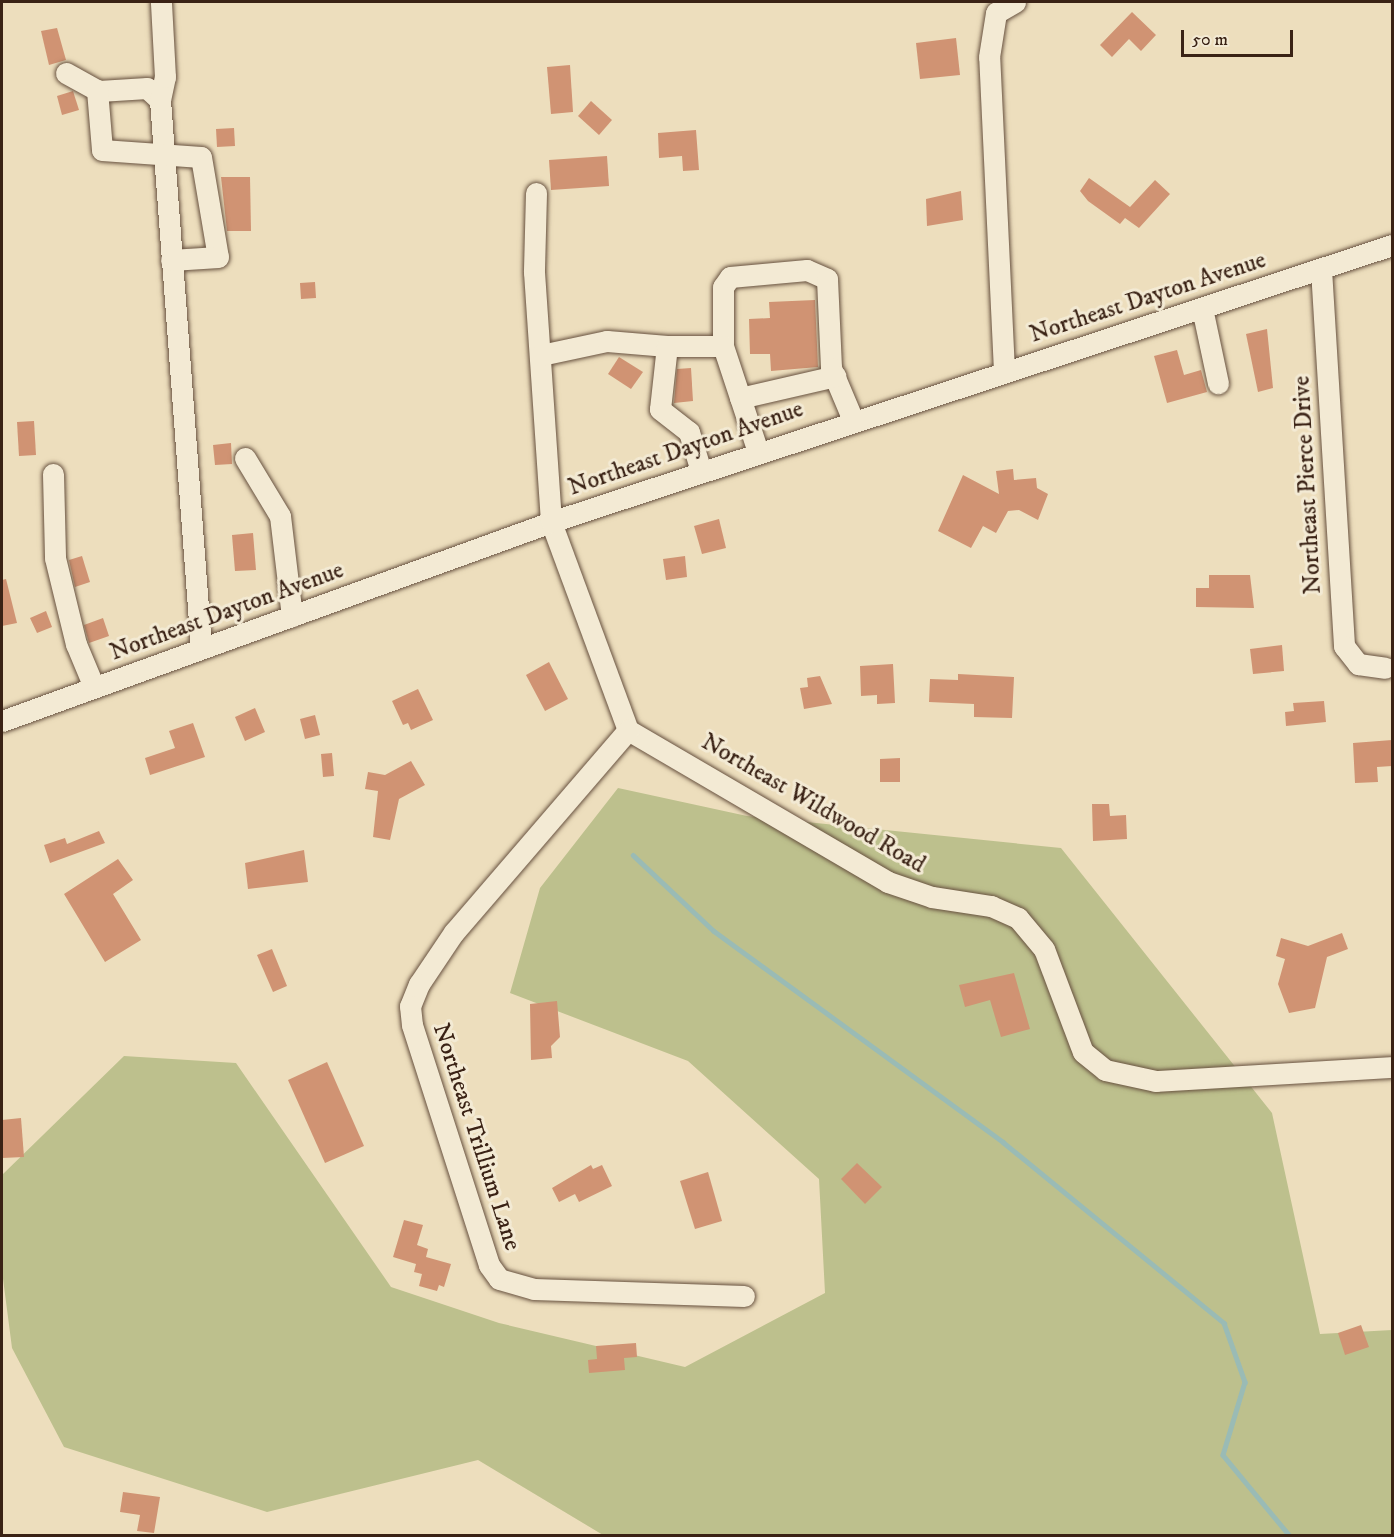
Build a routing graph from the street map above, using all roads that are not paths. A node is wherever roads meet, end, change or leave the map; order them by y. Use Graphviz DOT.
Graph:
graph roads {
  1 [pos="161,2"];
  2 [pos="1016,2"];
  3 [pos="66,73"];
  4 [pos="97,90"];
  5 [pos="160,99"];
  6 [pos="163,153"];
  7 [pos="536,193"];
  8 [pos="1392,245"];
  9 [pos="171,260"];
  10 [pos="1321,269"];
  11 [pos="1202,308"];
  12 [pos="667,346"];
  13 [pos="723,346"];
  14 [pos="541,355"];
  15 [pos="1004,371"];
  16 [pos="835,376"];
  17 [pos="1218,383"];
  18 [pos="740,398"];
  19 [pos="853,420"];
  20 [pos="758,452"];
  21 [pos="245,458"];
  22 [pos="701,471"];
  23 [pos="53,474"];
  24 [pos="551,522"];
  25 [pos="292,616"];
  26 [pos="201,648"];
  27 [pos="1385,668"];
  28 [pos="94,687"];
  29 [pos="2,721"];
  30 [pos="628,730"];
  31 [pos="1392,1067"];
  32 [pos="744,1296"];
  1 -- 5 [label="street"];
  2 -- 15 [label="street"];
  3 -- 4 [label="street"];
  4 -- 5 [label="street"];
  4 -- 6 [label="street"];
  5 -- 6 [label="street"];
  6 -- 9 [label="street"];
  6 -- 9 [label="street"];
  7 -- 14 [label="street"];
  8 -- 10 [label="street, Northeast Dayton Avenue"];
  9 -- 26 [label="street"];
  10 -- 11 [label="street, Northeast Dayton Avenue"];
  10 -- 27 [label="street, Northeast Pierce Drive"];
  11 -- 15 [label="street, Northeast Dayton Avenue"];
  11 -- 17 [label="street"];
  12 -- 13 [label="street"];
  12 -- 14 [label="street"];
  12 -- 22 [label="street"];
  13 -- 16 [label="street"];
  13 -- 18 [label="street"];
  14 -- 24 [label="street"];
  15 -- 19 [label="street, Northeast Dayton Avenue"];
  16 -- 18 [label="street"];
  16 -- 19 [label="street"];
  18 -- 20 [label="street"];
  19 -- 20 [label="street, Northeast Dayton Avenue"];
  20 -- 22 [label="street, Northeast Dayton Avenue"];
  21 -- 25 [label="street"];
  22 -- 24 [label="street, Northeast Dayton Avenue"];
  23 -- 28 [label="street"];
  24 -- 25 [label="street, Northeast Dayton Avenue"];
  24 -- 30 [label="street"];
  25 -- 26 [label="street, Northeast Dayton Avenue"];
  26 -- 28 [label="street, Northeast Dayton Avenue"];
  28 -- 29 [label="street, Northeast Dayton Avenue"];
  30 -- 31 [label="street, Northeast Wildwood Road"];
  30 -- 32 [label="street, Northeast Trillium Lane"];
}
